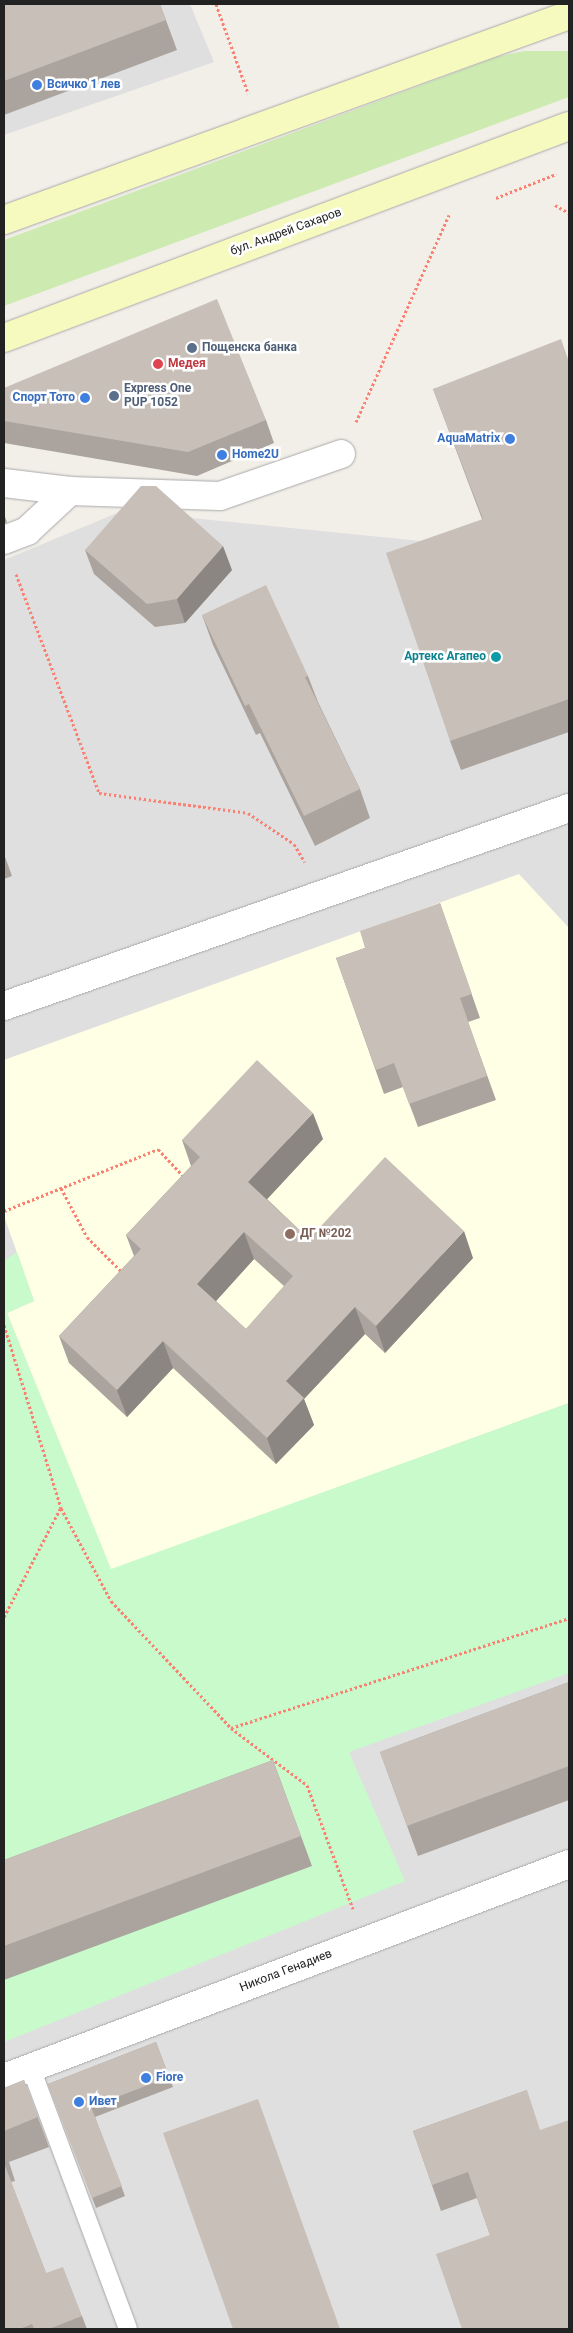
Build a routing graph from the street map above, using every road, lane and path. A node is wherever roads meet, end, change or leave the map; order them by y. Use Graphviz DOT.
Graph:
graph roads {
  1 [pos="216,4"];
  2 [pos="569,16"];
  3 [pos="248,94"];
  4 [pos="569,126"];
  5 [pos="556,174"];
  6 [pos="496,198"];
  7 [pos="555,205"];
  8 [pos="569,213"];
  9 [pos="449,215"];
  10 [pos="4,220"];
  11 [pos="4,338"];
  12 [pos="342,454"];
  13 [pos="4,482"];
  14 [pos="70,491"];
  15 [pos="4,540"];
  16 [pos="14,571"];
  17 [pos="569,808"];
  18 [pos="325,893"];
  19 [pos="4,1006"];
  20 [pos="188,1181"];
  21 [pos="61,1188"];
  22 [pos="4,1211"];
  23 [pos="126,1276"];
  24 [pos="4,1325"];
  25 [pos="61,1508"];
  26 [pos="4,1617"];
  27 [pos="569,1618"];
  28 [pos="231,1728"];
  29 [pos="569,1864"];
  30 [pos="364,1941"];
  31 [pos="30,2068"];
  32 [pos="4,2078"];
  33 [pos="128,2329"];
  1 -- 3 [label="path"];
  2 -- 10 [label="main road"];
  4 -- 11 [label="main road, бул. Андрей Сахаров"];
  5 -- 6 [label="path"];
  7 -- 8 [label="path"];
  9 -- 12 [label="path"];
  12 -- 14 [label="street"];
  13 -- 14 [label="street"];
  14 -- 15 [label="street"];
  16 -- 18 [label="path"];
  17 -- 18 [label="street"];
  18 -- 19 [label="street"];
  20 -- 21 [label="path"];
  21 -- 22 [label="path"];
  21 -- 23 [label="path"];
  24 -- 25 [label="path"];
  25 -- 26 [label="path"];
  25 -- 28 [label="path"];
  27 -- 28 [label="path"];
  28 -- 30 [label="path"];
  29 -- 30 [label="street, Никола Генадиев"];
  30 -- 31 [label="street, Никола Генадиев"];
  31 -- 32 [label="street, Никола Генадиев"];
  31 -- 33 [label="lane"];
}
